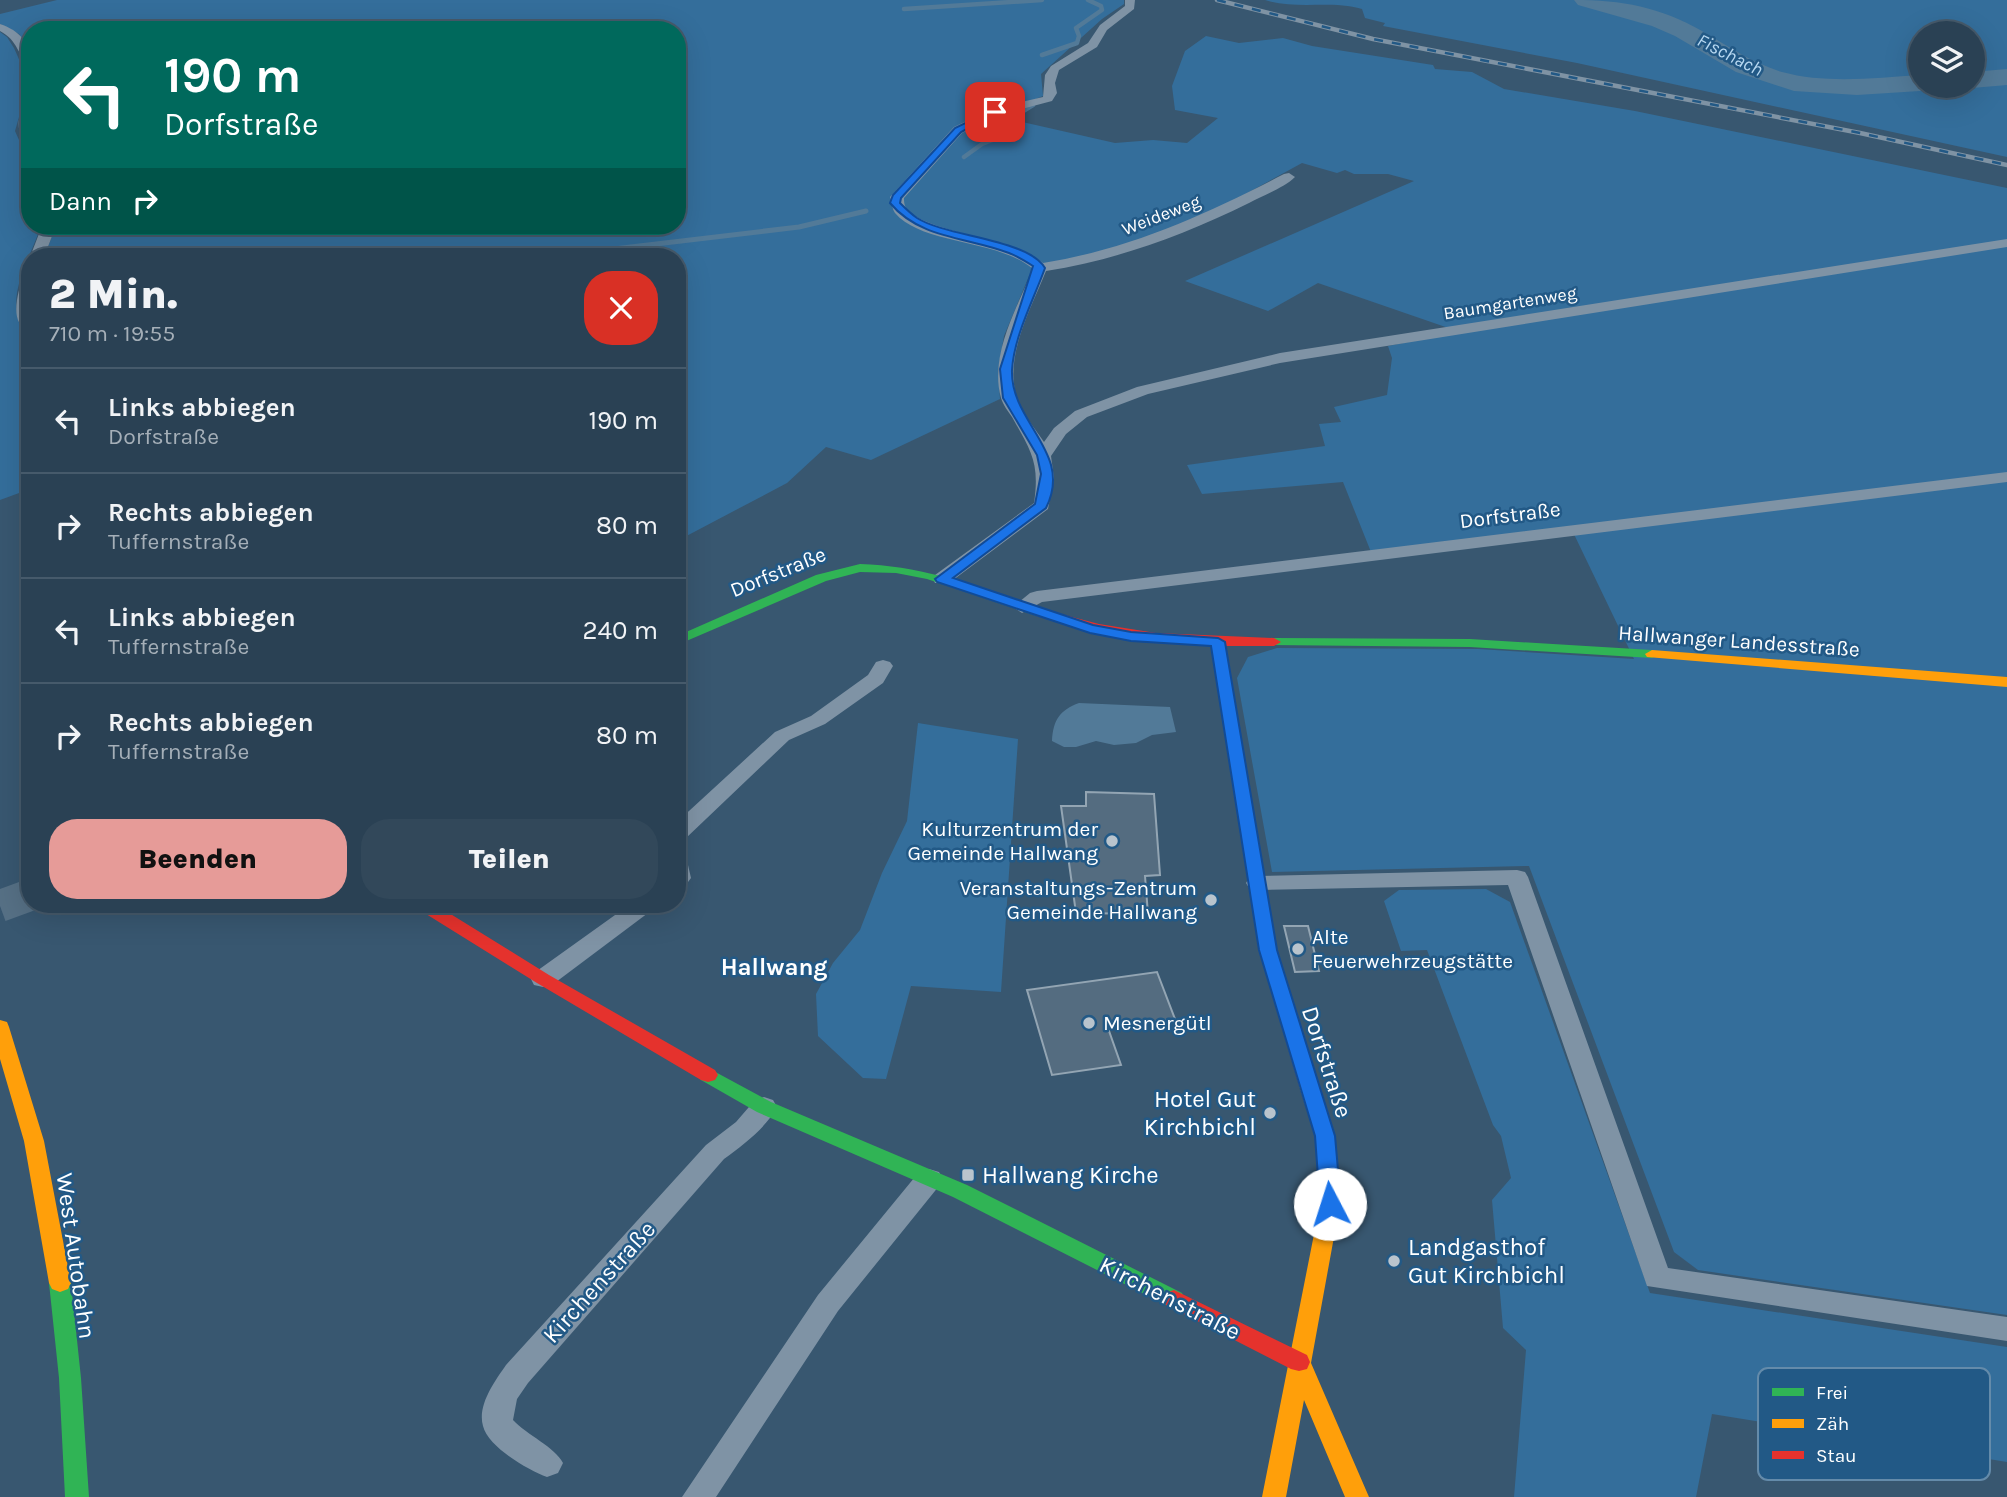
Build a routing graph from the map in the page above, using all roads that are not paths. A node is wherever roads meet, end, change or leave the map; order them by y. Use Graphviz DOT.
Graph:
graph roads {
  1 [pos="1134,2"];
  2 [pos="0,27"];
  3 [pos="21,43"];
  4 [pos="1289,177"];
  5 [pos="2007,243"];
  6 [pos="1040,268"];
  7 [pos="1043,455"];
  8 [pos="2007,477"];
  9 [pos="942,579"];
  10 [pos="1022,607"];
  11 [pos="686,636"];
  12 [pos="1218,642"];
  13 [pos="1469,643"];
  14 [pos="883,666"];
  15 [pos="2007,682"];
  16 [pos="686,826"];
  17 [pos="1258,883"];
  18 [pos="437,913"];
  19 [pos="633,913"];
  20 [pos="543,979"];
  21 [pos="0,1027"];
  22 [pos="764,1107"];
  23 [pos="929,1179"];
  24 [pos="2007,1329"];
  25 [pos="1299,1362"];
  26 [pos="547,1463"];
  27 [pos="77,1497"];
  28 [pos="698,1497"];
  29 [pos="1274,1497"];
  30 [pos="1357,1497"];
  1 -- 6 [label="street"];
  2 -- 3 [label="street"];
  4 -- 6 [label="street, Weideweg"];
  5 -- 7 [label="street, Baumgartenweg"];
  6 -- 7 [label="street"];
  7 -- 9 [label="street"];
  8 -- 10 [label="street, Dorfstraße"];
  9 -- 10 [label="main road, Dorfstraße"];
  9 -- 11 [label="main road, Dorfstraße"];
  10 -- 12 [label="main road, Dorfstraße"];
  12 -- 13 [label="main road, Dorfstraße"];
  12 -- 17 [label="main road, Dorfstraße"];
  13 -- 15 [label="main road, Hallwanger Landesstraße"];
  14 -- 16 [label="street"];
  17 -- 24 [label="street"];
  17 -- 25 [label="main road, Dorfstraße"];
  18 -- 20 [label="main road, Kirchenstraße"];
  19 -- 20 [label="street"];
  20 -- 22 [label="main road, Kirchenstraße"];
  21 -- 27 [label="main road, West Autobahn"];
  22 -- 23 [label="main road, Kirchenstraße"];
  22 -- 26 [label="street, Kirchenstraße"];
  23 -- 25 [label="main road, Kirchenstraße"];
  23 -- 28 [label="street"];
  25 -- 29 [label="main road, Dorfstraße"];
  25 -- 30 [label="main road"];
}
